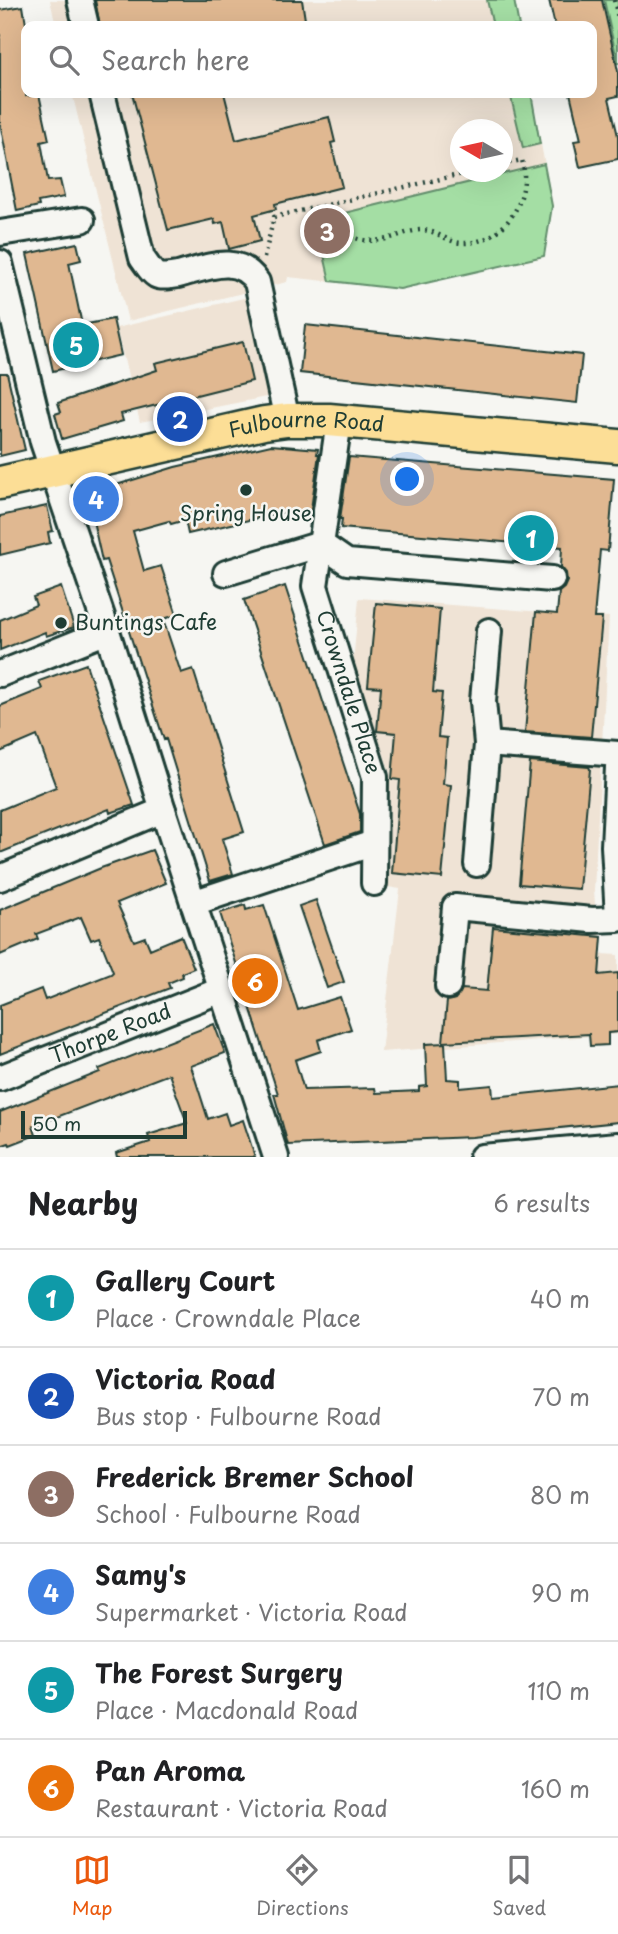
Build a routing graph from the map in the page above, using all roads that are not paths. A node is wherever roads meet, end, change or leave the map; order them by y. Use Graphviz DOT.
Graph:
graph roads {
  1 [pos="80,0"];
  2 [pos="85,21"];
  3 [pos="103,98"];
  4 [pos="82,220"];
  5 [pos="0,233"];
  6 [pos="0,263"];
  7 [pos="287,420"];
  8 [pos="339,421"];
  9 [pos="618,446"];
  10 [pos="54,470"];
  11 [pos="0,483"];
  12 [pos="321,544"];
  13 [pos="226,573"];
  14 [pos="552,579"];
  15 [pos="107,631"];
  16 [pos="489,631"];
  17 [pos="0,674"];
  18 [pos="487,744"];
  19 [pos="618,754"];
  20 [pos="618,767"];
  21 [pos="163,810"];
  22 [pos="374,843"];
  23 [pos="477,864"];
  24 [pos="0,878"];
  25 [pos="374,883"];
  26 [pos="192,903"];
  27 [pos="618,918"];
  28 [pos="448,986"];
  29 [pos="221,990"];
  30 [pos="0,1078"];
  31 [pos="618,1145"];
  32 [pos="527,1156"];
  33 [pos="276,1157"];
  34 [pos="482,1157"];
  1 -- 2 [label="street"];
  3 -- 7 [label="street"];
  4 -- 5 [label="street"];
  6 -- 10 [label="street"];
  7 -- 8 [label="main road, Fulbourne Road"];
  7 -- 10 [label="main road, Fulbourne Road"];
  8 -- 9 [label="main road, Fulbourne Road"];
  8 -- 12 [label="street, Crowndale Place"];
  10 -- 11 [label="main road, Fulbourne Road"];
  10 -- 15 [label="street"];
  12 -- 13 [label="street"];
  12 -- 14 [label="street"];
  12 -- 22 [label="street, Crowndale Place"];
  15 -- 17 [label="street"];
  15 -- 21 [label="street"];
  16 -- 18 [label="street"];
  18 -- 19 [label="street"];
  18 -- 23 [label="street"];
  20 -- 27 [label="street"];
  21 -- 24 [label="street"];
  21 -- 26 [label="street"];
  22 -- 25 [label="street, Crowndale Place"];
  22 -- 26 [label="street"];
  26 -- 29 [label="street"];
  27 -- 28 [label="street"];
  29 -- 30 [label="street, Thorpe Road"];
  29 -- 33 [label="street"];
  31 -- 32 [label="street"];
  32 -- 34 [label="street"];
}
